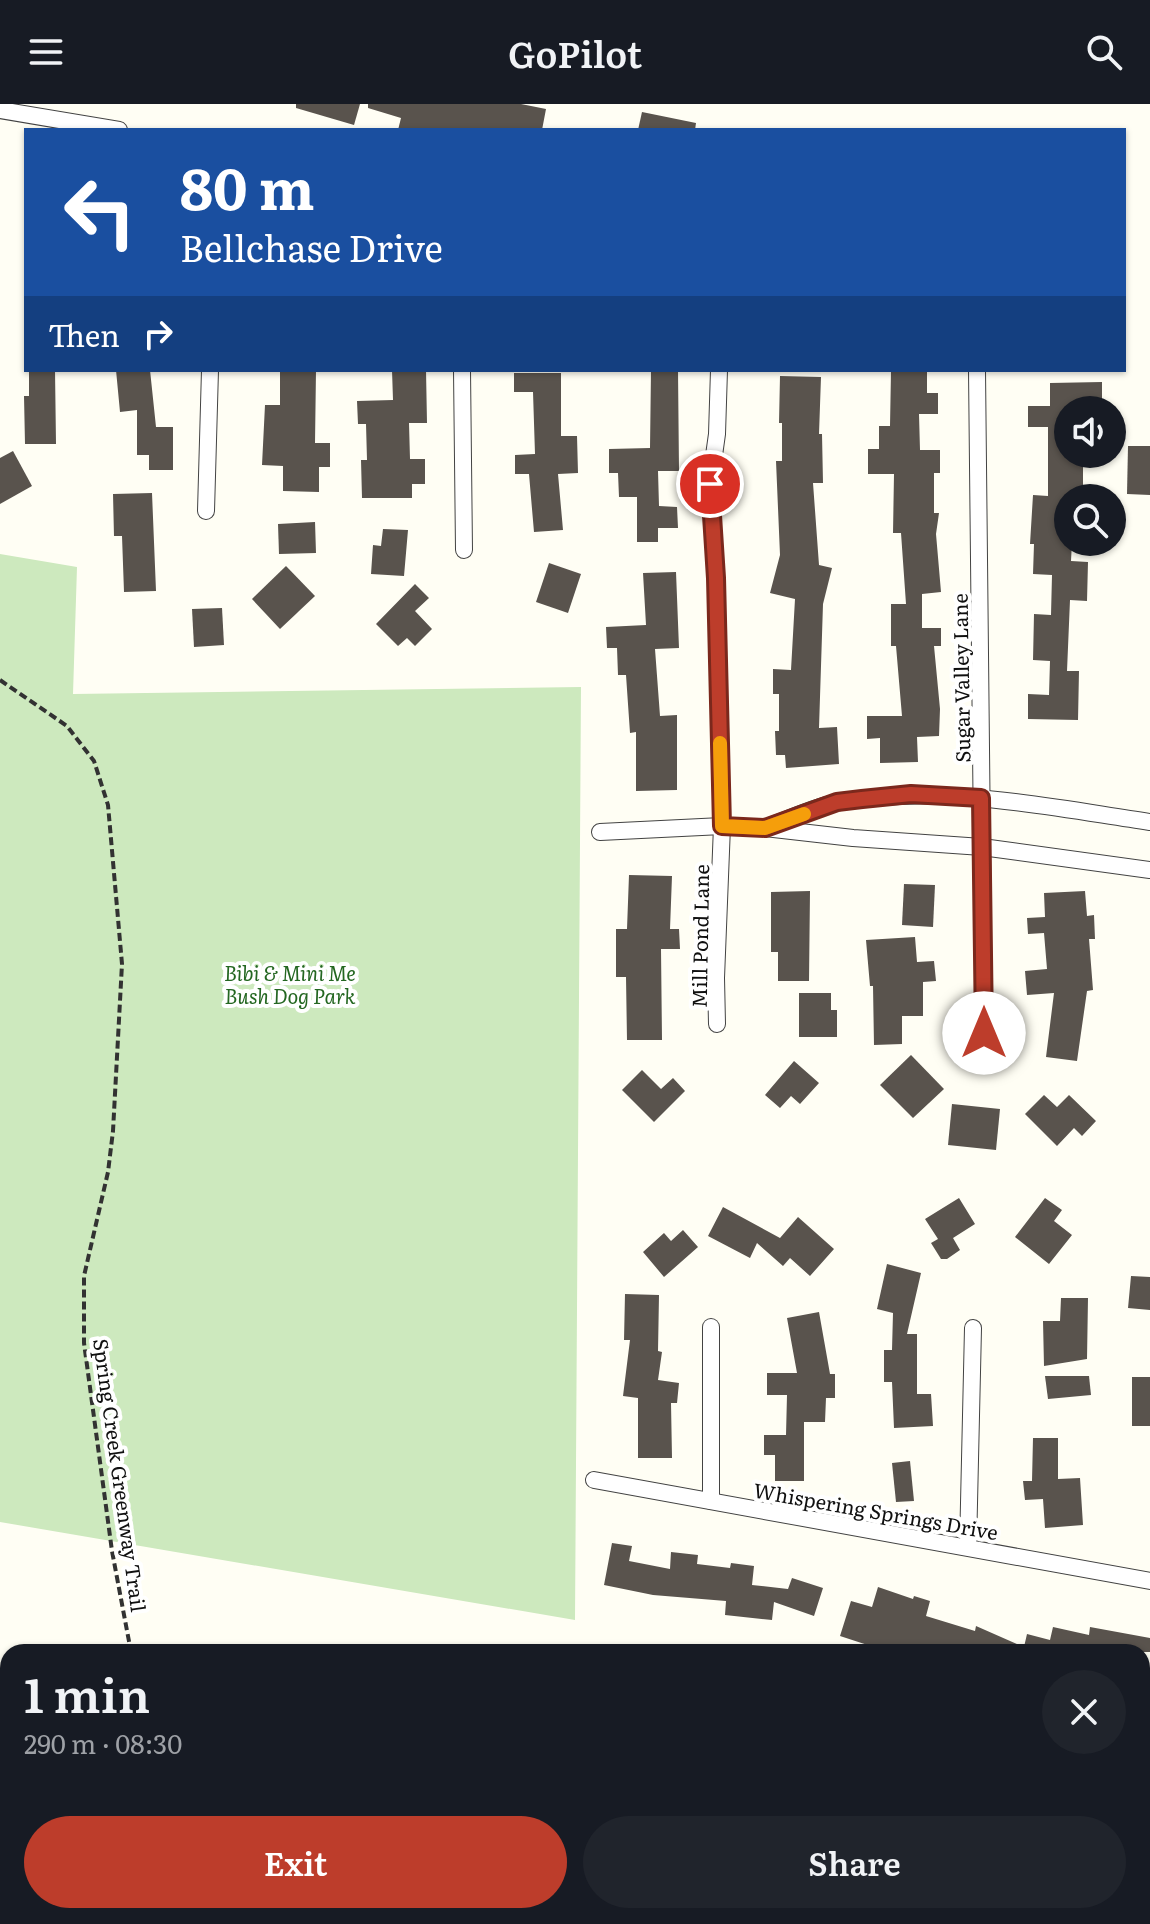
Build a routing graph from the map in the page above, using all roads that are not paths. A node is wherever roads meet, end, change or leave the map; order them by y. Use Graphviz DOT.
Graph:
graph roads {
  1 [pos="0,110"];
  2 [pos="107,128"];
  3 [pos="210,372"];
  4 [pos="462,372"];
  5 [pos="719,372"];
  6 [pos="977,372"];
  7 [pos="206,511"];
  8 [pos="464,550"];
  9 [pos="981,798"];
  10 [pos="1150,822"];
  11 [pos="722,826"];
  12 [pos="765,828"];
  13 [pos="600,832"];
  14 [pos="982,847"];
  15 [pos="1150,870"];
  16 [pos="717,1024"];
  17 [pos="984,1033"];
  18 [pos="711,1327"];
  19 [pos="973,1328"];
  20 [pos="594,1480"];
  21 [pos="711,1501"];
  22 [pos="968,1547"];
  23 [pos="1150,1581"];
  1 -- 2 [label="street"];
  3 -- 7 [label="street"];
  4 -- 8 [label="street"];
  5 -- 11 [label="street, Mill Pond Lane"];
  6 -- 9 [label="street, Sugar Valley Lane"];
  9 -- 10 [label="street"];
  9 -- 12 [label="street"];
  9 -- 14 [label="street, Sugar Valley Lane"];
  11 -- 12 [label="street"];
  11 -- 13 [label="street"];
  11 -- 16 [label="street, Mill Pond Lane"];
  12 -- 14 [label="street"];
  14 -- 15 [label="street"];
  14 -- 17 [label="street, Sugar Valley Lane"];
  18 -- 21 [label="street"];
  19 -- 22 [label="street"];
  20 -- 21 [label="street, Whispering Springs Drive"];
  21 -- 22 [label="street, Whispering Springs Drive"];
  22 -- 23 [label="street, Whispering Springs Drive"];
}
